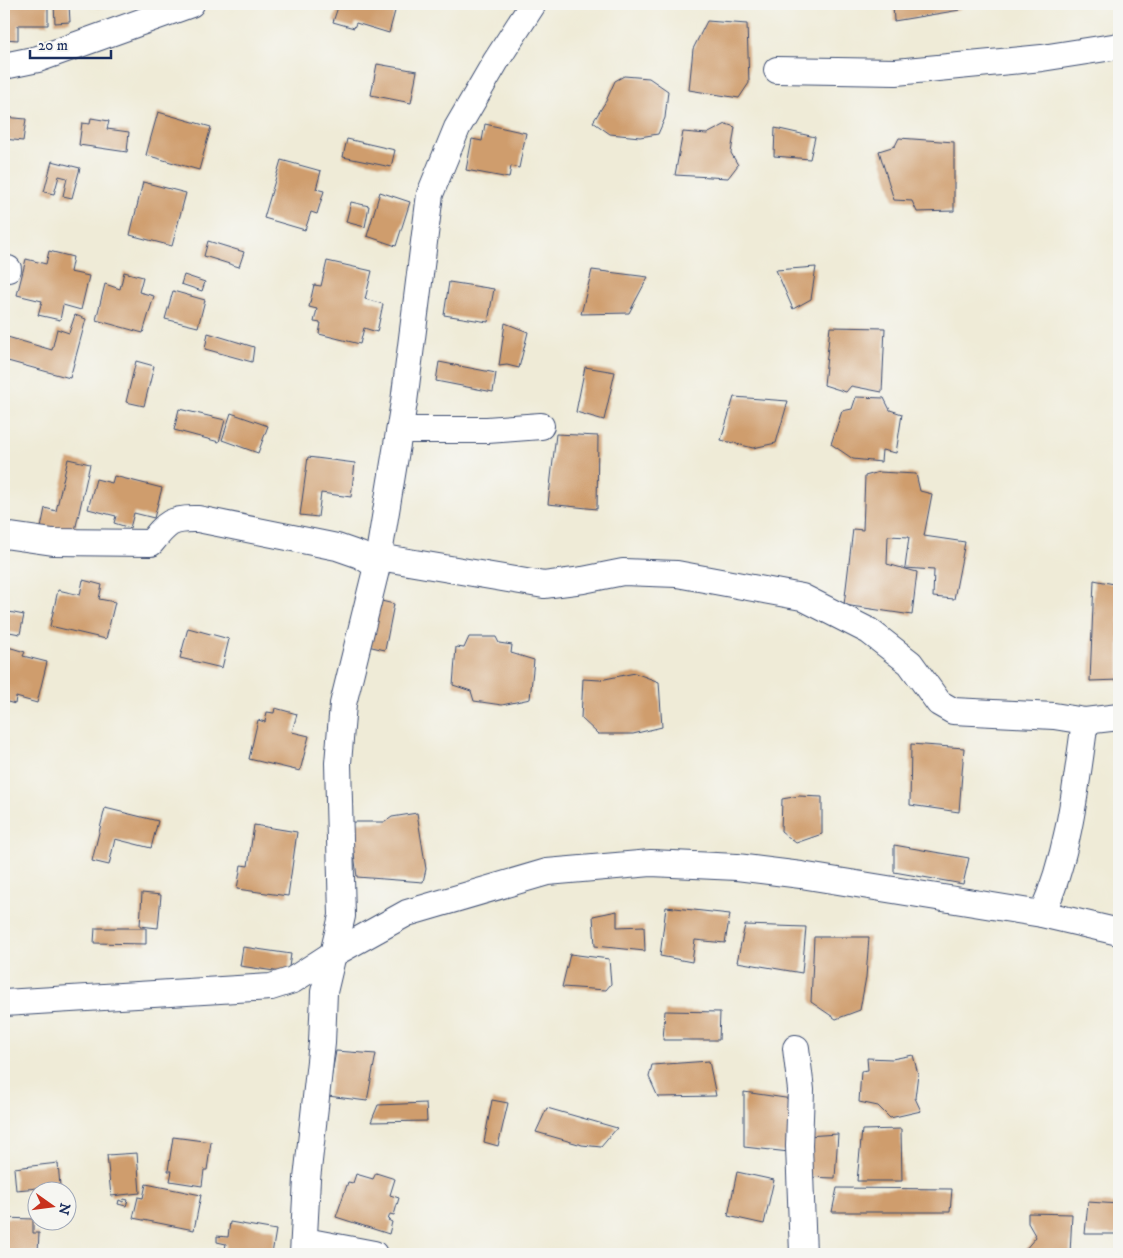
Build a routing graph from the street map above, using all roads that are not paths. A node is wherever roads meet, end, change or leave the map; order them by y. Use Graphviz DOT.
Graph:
graph roads {
  1 [pos="191,4"];
  2 [pos="533,4"];
  3 [pos="1119,46"];
  4 [pos="4,66"];
  5 [pos="777,70"];
  6 [pos="541,426"];
  7 [pos="400,430"];
  8 [pos="4,535"];
  9 [pos="378,562"];
  10 [pos="1119,716"];
  11 [pos="1085,721"];
  12 [pos="1042,914"];
  13 [pos="1119,932"];
  14 [pos="333,954"];
  15 [pos="4,1003"];
  16 [pos="796,1048"];
  17 [pos="304,1247"];
  18 [pos="374,1254"];
  19 [pos="803,1254"];
  1 -- 4 [label="street"];
  2 -- 7 [label="street"];
  3 -- 5 [label="street"];
  6 -- 7 [label="street"];
  7 -- 9 [label="street"];
  8 -- 9 [label="street"];
  9 -- 11 [label="street"];
  9 -- 14 [label="street"];
  10 -- 11 [label="street"];
  11 -- 12 [label="street"];
  12 -- 13 [label="street"];
  12 -- 14 [label="street"];
  14 -- 15 [label="street"];
  14 -- 17 [label="street"];
  16 -- 19 [label="street"];
  17 -- 18 [label="street"];
}
